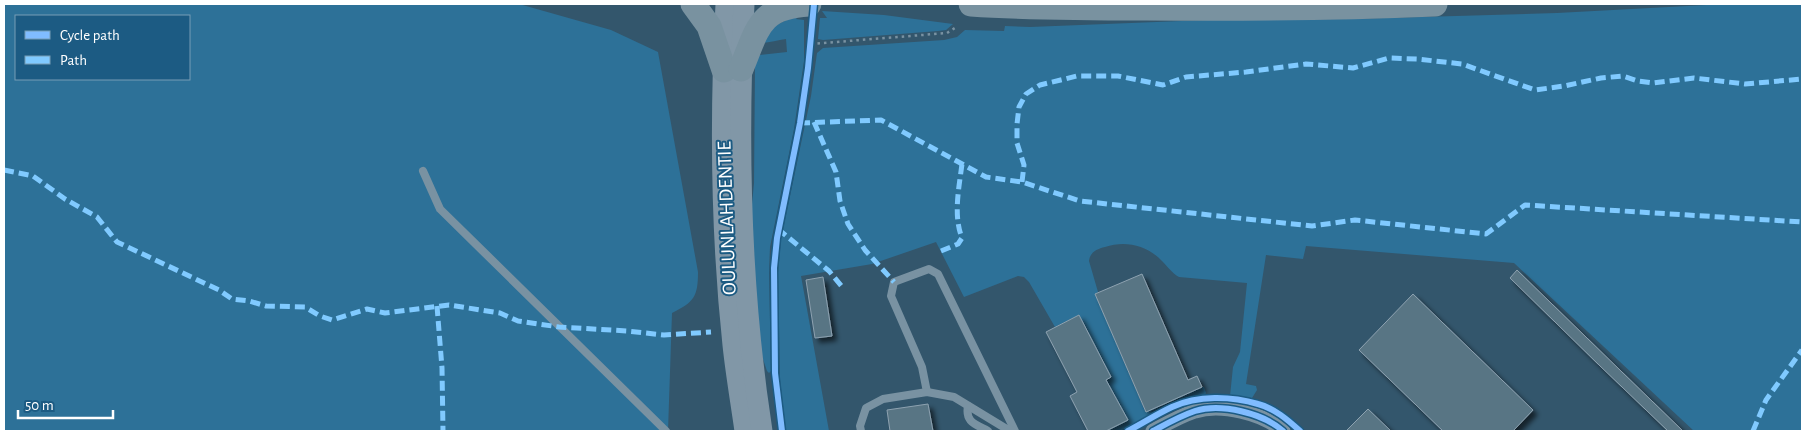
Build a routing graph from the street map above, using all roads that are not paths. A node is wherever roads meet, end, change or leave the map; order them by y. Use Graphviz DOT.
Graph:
graph roads {
  1 [pos="693,4"];
  2 [pos="726,4"];
  3 [pos="744,4"];
  4 [pos="809,4"];
  5 [pos="971,4"];
  6 [pos="1435,4"];
  7 [pos="732,69"];
  8 [pos="423,171"];
  9 [pos="927,392"];
  10 [pos="968,406"];
  11 [pos="666,431"];
  12 [pos="745,431"];
  13 [pos="762,431"];
  14 [pos="861,431"];
  15 [pos="988,431"];
  16 [pos="1015,431"];
  17 [pos="1153,431"];
  18 [pos="1283,431"];
  1 -- 7 [label="highway"];
  2 -- 7 [label="main road, OULUNLAHDENTIE"];
  3 -- 7 [label="main road, OULUNLAHDENTIE"];
  4 -- 7 [label="highway"];
  5 -- 6 [label="highway"];
  7 -- 12 [label="main road, OULUNLAHDENTIE"];
  7 -- 13 [label="main road, OULUNLAHDENTIE"];
  8 -- 11 [label="lane"];
  9 -- 10 [label="lane"];
  9 -- 14 [label="lane"];
  9 -- 16 [label="lane"];
  10 -- 15 [label="lane"];
  10 -- 16 [label="lane"];
  17 -- 18 [label="street"];
}
